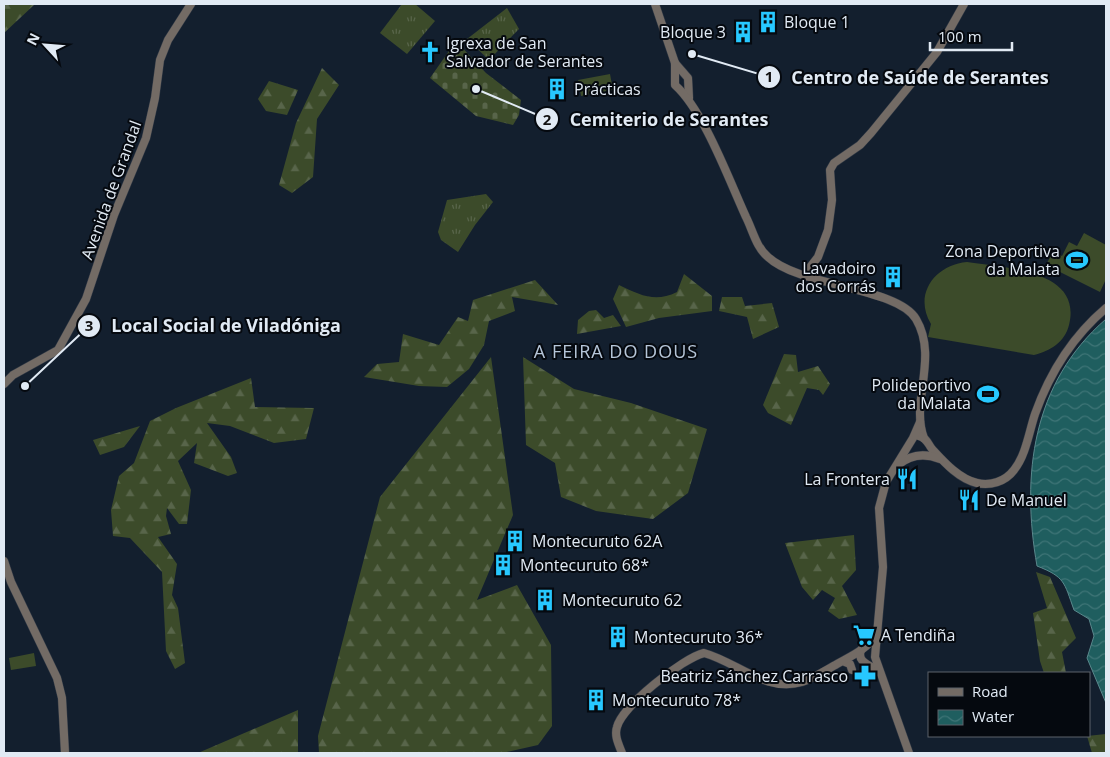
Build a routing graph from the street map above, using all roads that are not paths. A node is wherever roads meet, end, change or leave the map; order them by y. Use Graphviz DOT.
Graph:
graph roads {
  1 [pos="191,4"];
  2 [pos="655,4"];
  3 [pos="964,4"];
  4 [pos="675,63"];
  5 [pos="684,74"];
  6 [pos="675,77"];
  7 [pos="688,85"];
  8 [pos="679,88"];
  9 [pos="689,99"];
  10 [pos="804,275"];
  11 [pos="1106,308"];
  12 [pos="4,384"];
  13 [pos="920,421"];
  14 [pos="911,441"];
  15 [pos="926,441"];
  16 [pos="920,455"];
  17 [pos="946,463"];
  18 [pos="892,470"];
  19 [pos="4,561"];
  20 [pos="878,630"];
  21 [pos="863,649"];
  22 [pos="875,655"];
  23 [pos="864,661"];
  24 [pos="842,662"];
  25 [pos="852,670"];
  26 [pos="879,672"];
  27 [pos="65,753"];
  28 [pos="622,753"];
  29 [pos="909,753"];
  1 -- 12 [label="main road, Avenida de Grandal"];
  2 -- 4 [label="main road"];
  3 -- 10 [label="main road"];
  4 -- 5 [label="main road"];
  4 -- 6 [label="main road"];
  5 -- 6 [label="main road"];
  5 -- 7 [label="main road"];
  6 -- 8 [label="main road"];
  7 -- 8 [label="main road"];
  7 -- 9 [label="main road"];
  8 -- 9 [label="main road"];
  9 -- 10 [label="main road"];
  10 -- 13 [label="main road"];
  11 -- 17 [label="main road"];
  13 -- 14 [label="main road"];
  13 -- 15 [label="main road"];
  14 -- 15 [label="main road"];
  14 -- 16 [label="main road"];
  14 -- 18 [label="main road"];
  15 -- 16 [label="main road"];
  15 -- 17 [label="main road"];
  16 -- 17 [label="main road"];
  16 -- 18 [label="main road"];
  18 -- 20 [label="main road"];
  19 -- 27 [label="main road"];
  20 -- 21 [label="main road"];
  20 -- 22 [label="main road"];
  21 -- 22 [label="main road"];
  21 -- 23 [label="main road"];
  21 -- 24 [label="main road"];
  22 -- 23 [label="main road"];
  22 -- 26 [label="main road"];
  23 -- 24 [label="main road"];
  23 -- 26 [label="main road"];
  24 -- 25 [label="main road"];
  24 -- 28 [label="main road"];
  26 -- 29 [label="main road"];
}
